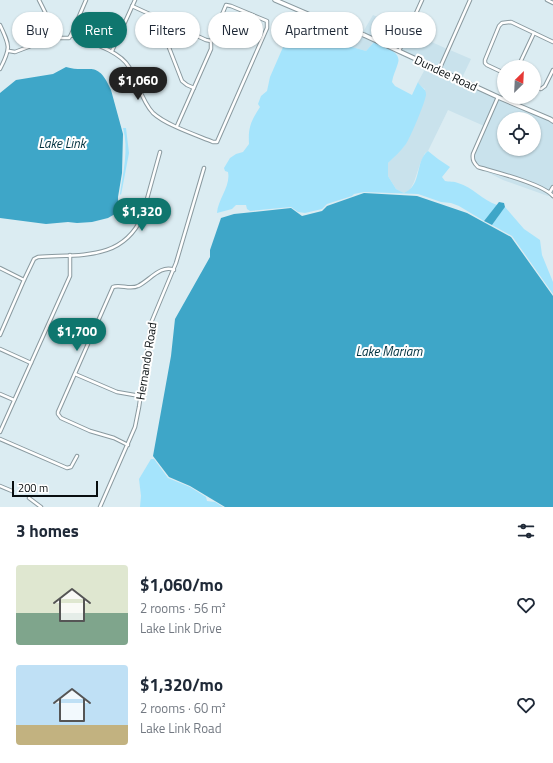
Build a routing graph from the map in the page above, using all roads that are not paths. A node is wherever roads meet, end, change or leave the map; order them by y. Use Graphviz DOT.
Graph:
graph roads {
  1 [pos="39,0"];
  2 [pos="86,0"];
  3 [pos="135,0"];
  4 [pos="275,0"];
  5 [pos="422,0"];
  6 [pos="470,0"];
  7 [pos="547,0"];
  8 [pos="553,3"];
  9 [pos="132,6"];
  10 [pos="45,12"];
  11 [pos="81,12"];
  12 [pos="145,12"];
  13 [pos="223,12"];
  14 [pos="246,12"];
  15 [pos="263,19"];
  16 [pos="0,25"];
  17 [pos="534,33"];
  18 [pos="71,35"];
  19 [pos="263,37"];
  20 [pos="63,38"];
  21 [pos="553,42"];
  22 [pos="25,48"];
  23 [pos="104,48"];
  24 [pos="169,48"];
  25 [pos="211,48"];
  26 [pos="258,48"];
  27 [pos="8,51"];
  28 [pos="112,51"];
  29 [pos="400,51"];
  30 [pos="521,60"];
  31 [pos="0,69"];
  32 [pos="439,70"];
  33 [pos="497,70"];
  34 [pos="553,70"];
  35 [pos="194,88"];
  36 [pos="541,89"];
  37 [pos="497,97"];
  38 [pos="497,99"];
  39 [pos="514,104"];
  40 [pos="552,120"];
  41 [pos="177,126"];
  42 [pos="160,152"];
  43 [pos="204,168"];
  44 [pos="553,187"];
  45 [pos="550,192"];
  46 [pos="553,196"];
  47 [pos="70,255"];
  48 [pos="0,268"];
  49 [pos="174,270"];
  50 [pos="24,280"];
  51 [pos="0,335"];
  52 [pos="0,349"];
  53 [pos="31,363"];
  54 [pos="75,374"];
  55 [pos="0,394"];
  56 [pos="140,396"];
  57 [pos="14,400"];
  58 [pos="0,432"];
  59 [pos="0,438"];
  60 [pos="128,444"];
  61 [pos="77,456"];
  62 [pos="0,486"];
  63 [pos="12,492"];
  64 [pos="29,498"];
  65 [pos="41,507"];
  66 [pos="100,507"];
  1 -- 10 [label="street"];
  2 -- 11 [label="street"];
  3 -- 9 [label="street"];
  4 -- 29 [label="main road, Dundee Road"];
  5 -- 29 [label="street"];
  6 -- 32 [label="street"];
  7 -- 8 [label="street"];
  9 -- 12 [label="street"];
  9 -- 28 [label="street"];
  13 -- 14 [label="street"];
  15 -- 19 [label="street"];
  16 -- 27 [label="street"];
  17 -- 21 [label="street"];
  17 -- 30 [label="street"];
  17 -- 33 [label="street"];
  18 -- 20 [label="street"];
  22 -- 27 [label="street"];
  23 -- 28 [label="street"];
  24 -- 35 [label="street"];
  25 -- 35 [label="street"];
  26 -- 41 [label="street"];
  27 -- 31 [label="street"];
  28 -- 41 [label="street"];
  29 -- 32 [label="main road, Dundee Road"];
  32 -- 37 [label="main road, Dundee Road"];
  34 -- 36 [label="street"];
  35 -- 41 [label="street"];
  38 -- 45 [label="street"];
  39 -- 40 [label="main road, Dundee Road"];
  42 -- 47 [label="street"];
  43 -- 49 [label="street, Hernando Road"];
  44 -- 45 [label="street"];
  45 -- 46 [label="street"];
  47 -- 50 [label="street"];
  47 -- 53 [label="street"];
  48 -- 50 [label="street"];
  49 -- 54 [label="street"];
  49 -- 56 [label="street, Hernando Road"];
  50 -- 51 [label="street"];
  52 -- 53 [label="street"];
  53 -- 57 [label="street"];
  54 -- 56 [label="street"];
  54 -- 60 [label="street"];
  55 -- 57 [label="street"];
  56 -- 60 [label="street, Hernando Road"];
  57 -- 58 [label="street"];
  59 -- 61 [label="street"];
  60 -- 66 [label="street, Hernando Road"];
  62 -- 63 [label="street"];
  64 -- 65 [label="street"];
}
